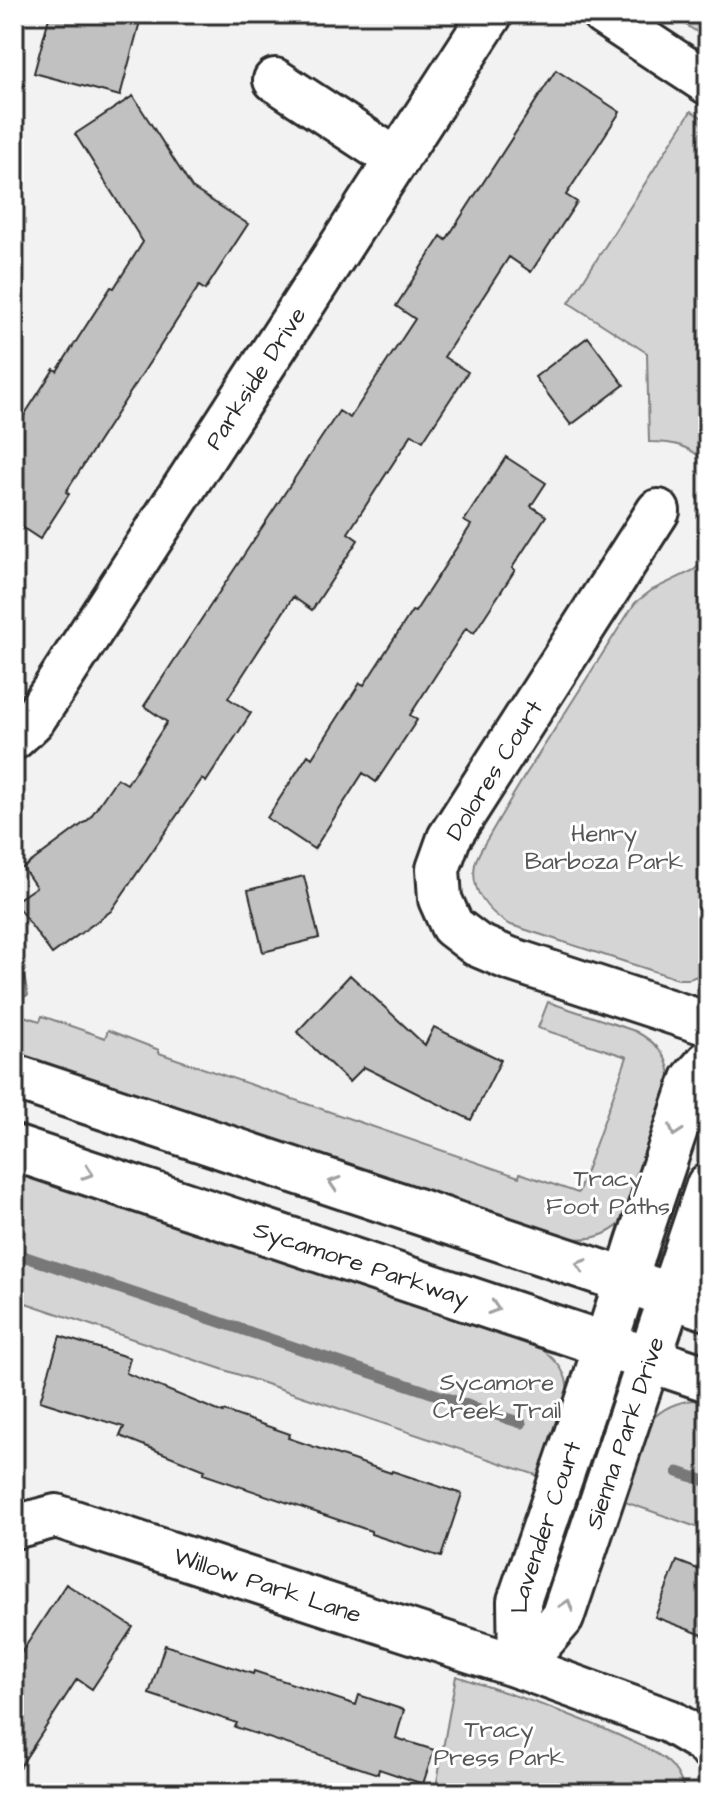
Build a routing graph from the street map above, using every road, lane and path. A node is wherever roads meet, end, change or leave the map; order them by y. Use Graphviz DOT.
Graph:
graph roads {
  1 [pos="491,14"];
  2 [pos="603,14"];
  3 [pos="275,80"];
  4 [pos="708,83"];
  5 [pos="397,160"];
  6 [pos="658,511"];
  7 [pos="14,738"];
  8 [pos="708,1024"];
  9 [pos="708,1062"];
  10 [pos="14,1077"];
  11 [pos="14,1148"];
  12 [pos="708,1185"];
  13 [pos="626,1280"];
  14 [pos="689,1302"];
  15 [pos="606,1346"];
  16 [pos="649,1360"];
  17 [pos="708,1379"];
  18 [pos="14,1527"];
  19 [pos="520,1667"];
  20 [pos="708,1747"];
  1 -- 5 [label="street, Parkside Drive"];
  2 -- 4 [label="street"];
  3 -- 5 [label="street"];
  5 -- 7 [label="street, Parkside Drive"];
  6 -- 8 [label="street, Dolores Court"];
  9 -- 13 [label="street, Sienna Park Drive, one-way"];
  13 -- 10 [label="main road, one-way"];
  11 -- 15 [label="main road, Sycamore Parkway, one-way"];
  12 -- 14 [label="street, Sienna Park Drive"];
  13 -- 14 [label="main road"];
  13 -- 15 [label="street, Sienna Park Drive"];
  14 -- 16 [label="street, Sienna Park Drive"];
  15 -- 16 [label="main road, Sycamore Parkway"];
  15 -- 19 [label="street, Lavender Court"];
  16 -- 17 [label="main road, Sycamore Parkway"];
  19 -- 16 [label="street, Sienna Park Drive, one-way"];
  18 -- 19 [label="street, Willow Park Lane"];
  19 -- 20 [label="street, Willow Park Lane"];
}
